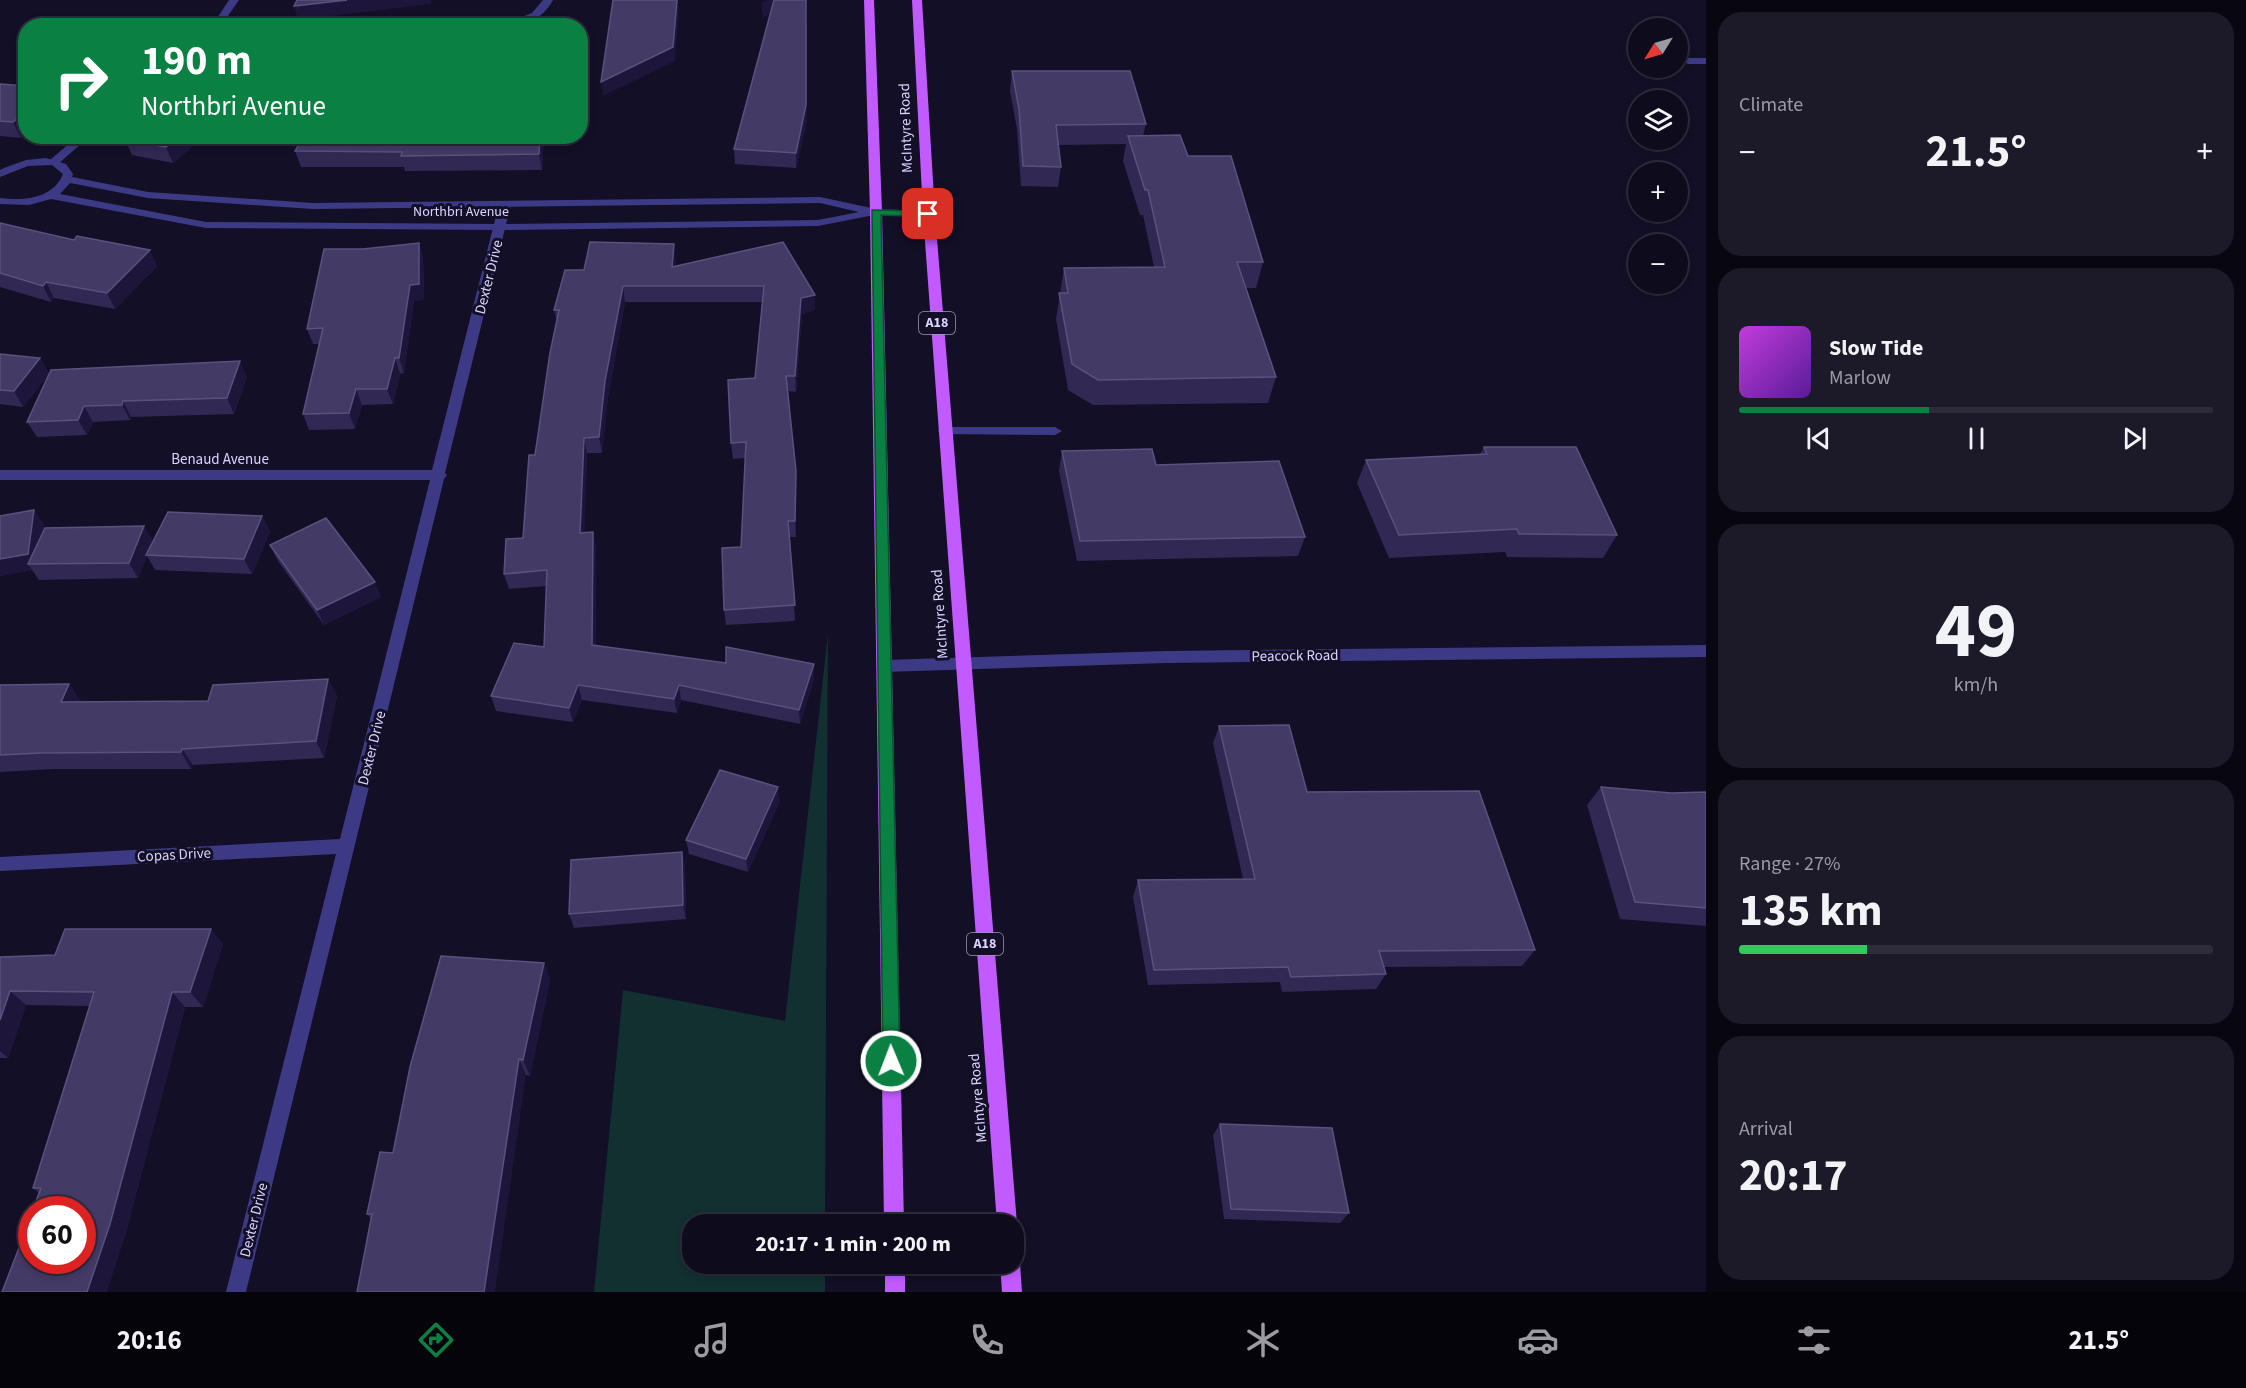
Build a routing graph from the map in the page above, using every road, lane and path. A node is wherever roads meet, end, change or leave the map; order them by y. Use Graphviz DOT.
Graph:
graph roads {
  1 [pos="234,0"];
  2 [pos="548,0"];
  3 [pos="869,0"];
  4 [pos="917,0"];
  5 [pos="222,18"];
  6 [pos="530,18"];
  7 [pos="1688,61"];
  8 [pos="1706,61"];
  9 [pos="75,144"];
  10 [pos="54,162"];
  11 [pos="3,170"];
  12 [pos="67,180"];
  13 [pos="49,195"];
  14 [pos="0,201"];
  15 [pos="505,204"];
  16 [pos="876,212"];
  17 [pos="928,214"];
  18 [pos="501,227"];
  19 [pos="945,431"];
  20 [pos="1055,431"];
  21 [pos="0,475"];
  22 [pos="440,475"];
  23 [pos="1706,651"];
  24 [pos="963,664"];
  25 [pos="884,666"];
  26 [pos="347,846"];
  27 [pos="0,864"];
  28 [pos="894,1214"];
  29 [pos="1006,1214"];
  30 [pos="895,1274"];
  31 [pos="1011,1274"];
  32 [pos="236,1292"];
  33 [pos="896,1292"];
  34 [pos="1012,1292"];
  1 -- 5 [label="street"];
  2 -- 6 [label="street"];
  3 -- 16 [label="main road"];
  4 -- 17 [label="main road, McIntyre Road / A18"];
  7 -- 8 [label="street"];
  9 -- 10 [label="street"];
  10 -- 11 [label="street"];
  10 -- 12 [label="street"];
  12 -- 13 [label="street"];
  12 -- 15 [label="street, Northbri Avenue"];
  13 -- 14 [label="street"];
  13 -- 18 [label="street, Northbri Avenue"];
  15 -- 16 [label="street, Northbri Avenue"];
  15 -- 18 [label="street, Dexter Drive"];
  16 -- 17 [label="street, Northbri Avenue"];
  16 -- 18 [label="street, Northbri Avenue"];
  16 -- 25 [label="main road"];
  17 -- 19 [label="main road, McIntyre Road / A18"];
  18 -- 22 [label="street, Dexter Drive"];
  19 -- 20 [label="street"];
  19 -- 24 [label="main road, McIntyre Road / A18"];
  21 -- 22 [label="street, Benaud Avenue"];
  22 -- 26 [label="street, Dexter Drive"];
  23 -- 24 [label="street, Peacock Road"];
  24 -- 25 [label="street, Peacock Road"];
  24 -- 29 [label="main road, McIntyre Road / A18"];
  25 -- 28 [label="main road"];
  26 -- 27 [label="street, Copas Drive"];
  26 -- 32 [label="street, Dexter Drive"];
  30 -- 33 [label="main road"];
  31 -- 34 [label="main road"];
}
